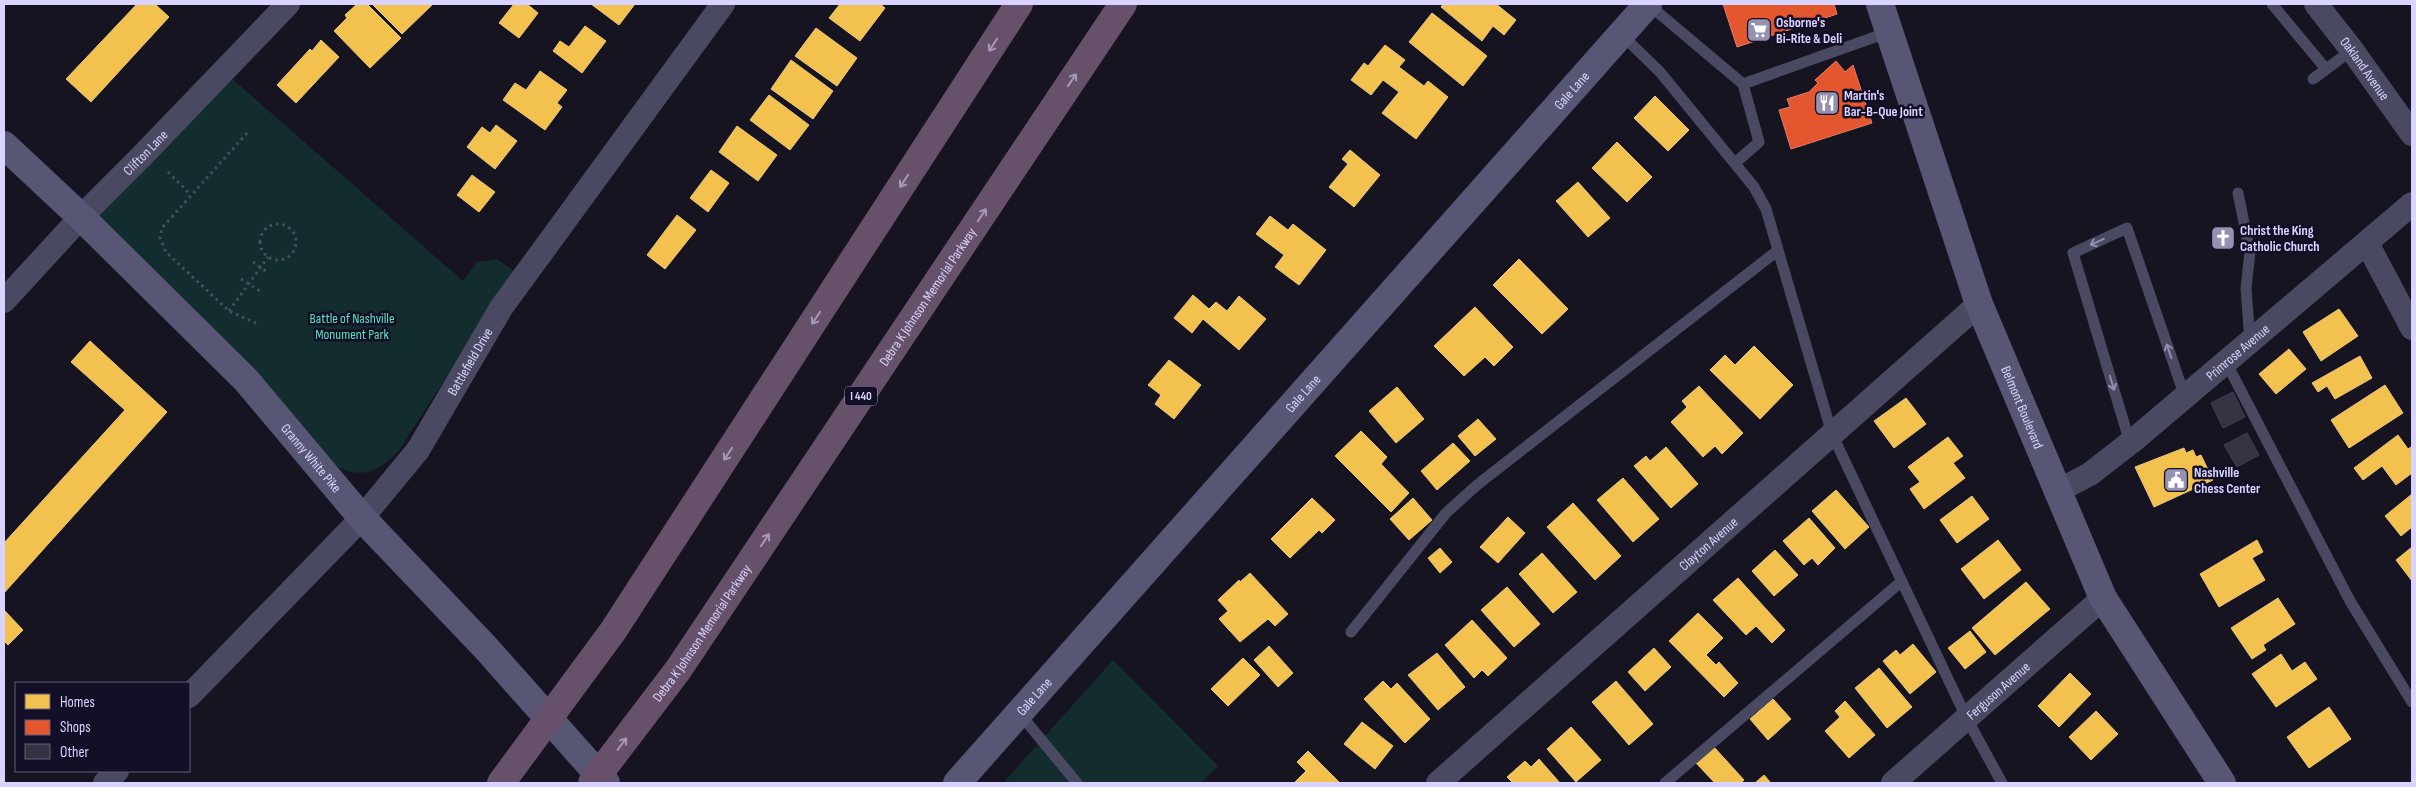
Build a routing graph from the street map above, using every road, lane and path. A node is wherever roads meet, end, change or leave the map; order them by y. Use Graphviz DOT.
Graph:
graph roads {
  1 [pos="288,4"];
  2 [pos="723,4"];
  3 [pos="1019,4"];
  4 [pos="1123,4"];
  5 [pos="1648,4"];
  6 [pos="1880,4"];
  7 [pos="2272,4"];
  8 [pos="2316,4"];
  9 [pos="1889,32"];
  10 [pos="1621,34"];
  11 [pos="2352,50"];
  12 [pos="2326,69"];
  13 [pos="2313,79"];
  14 [pos="1742,84"];
  15 [pos="247,133"];
  16 [pos="2412,134"];
  17 [pos="4,145"];
  18 [pos="1735,163"];
  19 [pos="168,172"];
  20 [pos="2238,193"];
  21 [pos="191,195"];
  22 [pos="2412,204"];
  23 [pos="81,217"];
  24 [pos="2367,243"];
  25 [pos="1777,251"];
  26 [pos="268,257"];
  27 [pos="253,262"];
  28 [pos="260,269"];
  29 [pos="267,272"];
  30 [pos="241,278"];
  31 [pos="249,285"];
  32 [pos="260,291"];
  33 [pos="4,301"];
  34 [pos="1979,304"];
  35 [pos="229,312"];
  36 [pos="260,325"];
  37 [pos="2412,328"];
  38 [pos="2250,342"];
  39 [pos="2226,362"];
  40 [pos="2185,397"];
  41 [pos="1832,434"];
  42 [pos="2130,443"];
  43 [pos="2056,492"];
  44 [pos="362,518"];
  45 [pos="1902,581"];
  46 [pos="2103,598"];
  47 [pos="1351,632"];
  48 [pos="190,695"];
  49 [pos="2412,702"];
  50 [pos="1020,714"];
  51 [pos="1966,719"];
  52 [pos="116,772"];
  53 [pos="105,783"];
  54 [pos="501,783"];
  55 [pos="592,783"];
  56 [pos="606,783"];
  57 [pos="958,783"];
  58 [pos="1077,783"];
  59 [pos="1438,783"];
  60 [pos="1665,783"];
  61 [pos="1893,783"];
  62 [pos="2002,783"];
  63 [pos="2222,783"];
  1 -- 23 [label="street, Clifton Lane"];
  2 -- 44 [label="street, Battlefield Drive"];
  3 -- 54 [label="highway, one-way"];
  55 -- 4 [label="highway, Debra K Johnson Memorial Parkway / I 440, one-way"];
  5 -- 10 [label="street, Gale Lane"];
  5 -- 14 [label="lane"];
  6 -- 9 [label="street, Belmont Boulevard"];
  7 -- 12 [label="lane"];
  8 -- 11 [label="street, Oakland Avenue"];
  9 -- 14 [label="lane"];
  9 -- 34 [label="street, Belmont Boulevard"];
  10 -- 18 [label="lane"];
  10 -- 50 [label="street, Gale Lane"];
  11 -- 12 [label="lane"];
  11 -- 16 [label="street, Oakland Avenue"];
  12 -- 13 [label="lane"];
  14 -- 18 [label="lane"];
  15 -- 21 [label="path"];
  17 -- 23 [label="street, Granny White Pike"];
  18 -- 25 [label="lane"];
  19 -- 21 [label="path"];
  20 -- 38 [label="lane"];
  21 -- 35 [label="path"];
  22 -- 24 [label="street, Primrose Avenue"];
  23 -- 33 [label="street, Clifton Lane"];
  23 -- 44 [label="street, Granny White Pike"];
  24 -- 37 [label="street"];
  24 -- 38 [label="street, Primrose Avenue"];
  25 -- 41 [label="lane"];
  25 -- 47 [label="lane"];
  26 -- 26 [label="path"];
  26 -- 28 [label="path"];
  27 -- 28 [label="path"];
  28 -- 29 [label="path"];
  28 -- 31 [label="path"];
  30 -- 31 [label="path"];
  31 -- 32 [label="path"];
  31 -- 35 [label="path"];
  34 -- 41 [label="street, Clayton Avenue"];
  34 -- 43 [label="street, Belmont Boulevard"];
  35 -- 36 [label="path"];
  38 -- 39 [label="street, Primrose Avenue"];
  39 -- 40 [label="street, Primrose Avenue"];
  39 -- 49 [label="lane"];
  40 -- 42 [label="street, Primrose Avenue"];
  40 -- 42 [label="lane, one-way"];
  41 -- 45 [label="lane"];
  41 -- 59 [label="street, Clayton Avenue"];
  42 -- 43 [label="street, Primrose Avenue"];
  43 -- 46 [label="street, Belmont Boulevard"];
  44 -- 48 [label="street, Battlefield Drive"];
  44 -- 56 [label="street, Granny White Pike"];
  45 -- 51 [label="lane"];
  45 -- 60 [label="lane"];
  46 -- 51 [label="street, Ferguson Avenue"];
  46 -- 63 [label="street, Belmont Boulevard"];
  50 -- 57 [label="street, Gale Lane"];
  50 -- 58 [label="lane"];
  51 -- 61 [label="street, Ferguson Avenue"];
  51 -- 62 [label="lane"];
  52 -- 53 [label="street"];
}
